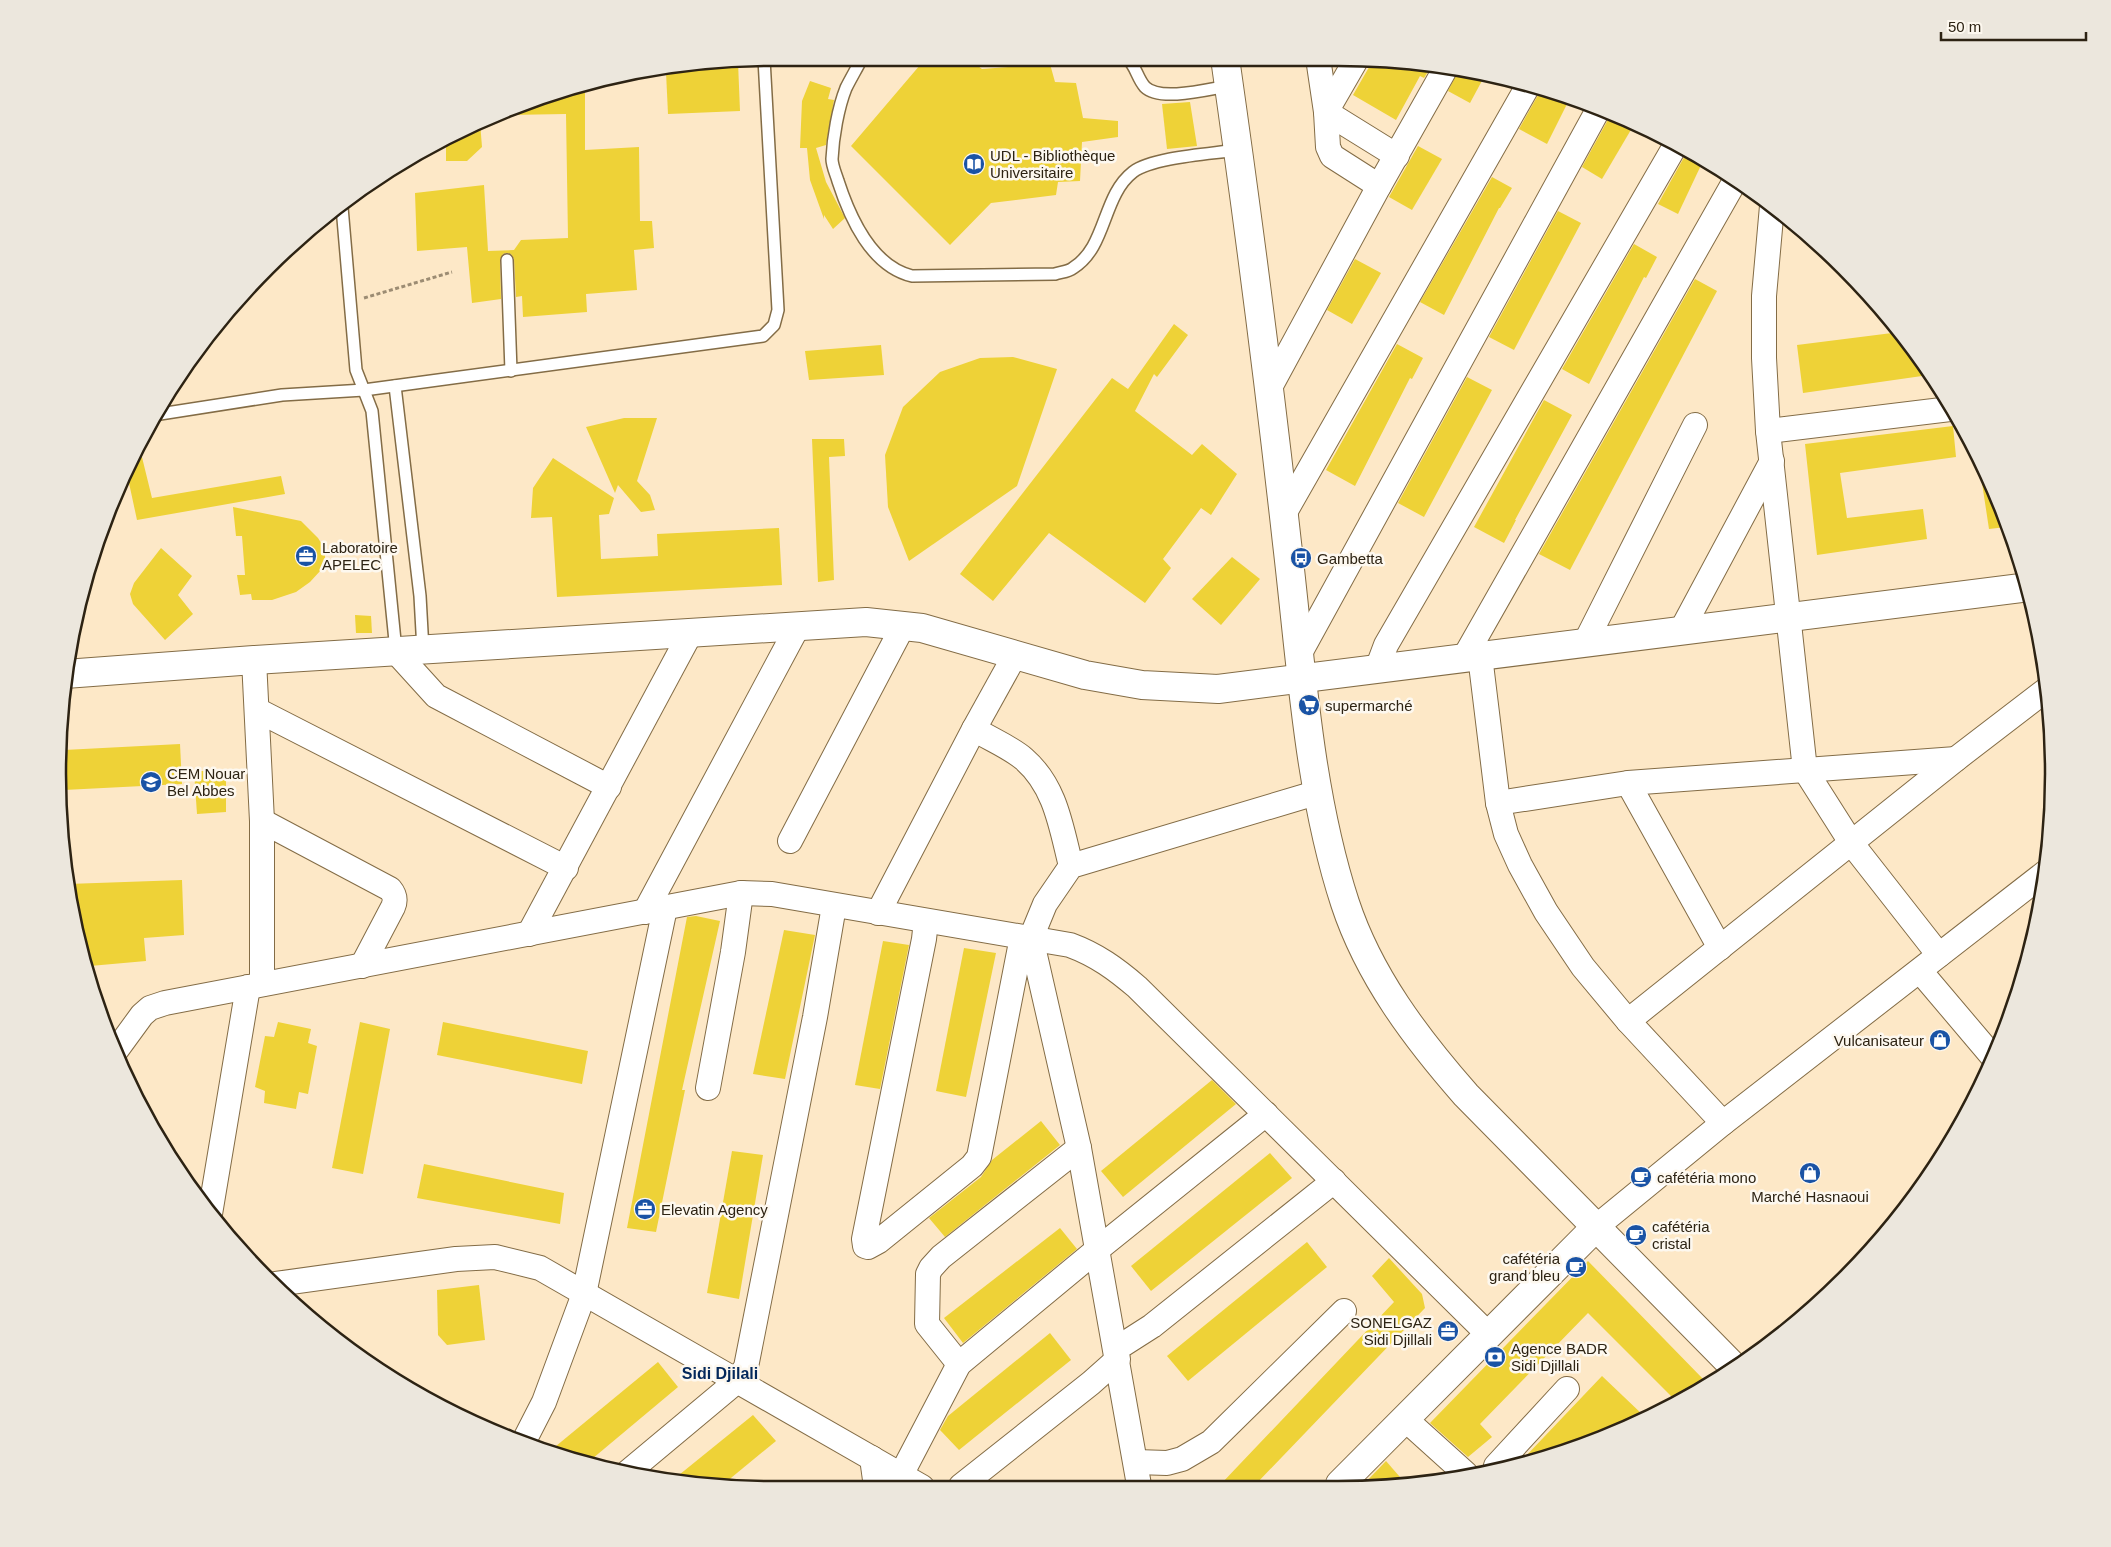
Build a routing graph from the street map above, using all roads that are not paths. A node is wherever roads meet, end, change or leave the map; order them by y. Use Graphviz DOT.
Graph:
graph roads {
  1 [pos="764,66"];
  2 [pos="858,66"];
  3 [pos="1132,66"];
  4 [pos="1226,66"];
  5 [pos="1319,66"];
  6 [pos="1352,67"];
  7 [pos="1443,74"];
  8 [pos="1229,86"];
  9 [pos="1525,91"];
  10 [pos="1326,112"];
  11 [pos="1595,115"];
  12 [pos="1237,150"];
  13 [pos="1672,151"];
  14 [pos="1397,156"];
  15 [pos="1379,186"];
  16 [pos="1732,186"];
  17 [pos="342,213"];
  18 [pos="1771,215"];
  19 [pos="507,260"];
  20 [pos="511,371"];
  21 [pos="395,386"];
  22 [pos="364,390"];
  23 [pos="1268,391"];
  24 [pos="1944,410"];
  25 [pos="165,413"];
  26 [pos="1695,425"];
  27 [pos="1768,431"];
  28 [pos="1772,461"];
  29 [pos="1284,514"];
  30 [pos="2020,586"];
  31 [pos="1790,617"];
  32 [pos="798,626"];
  33 [pos="903,626"];
  34 [pos="1681,631"];
  35 [pos="690,632"];
  36 [pos="1585,643"];
  37 [pos="396,652"];
  38 [pos="1015,655"];
  39 [pos="1472,657"];
  40 [pos="254,660"];
  41 [pos="420,662"];
  42 [pos="1301,666"];
  43 [pos="1377,669"];
  44 [pos="73,673"];
  45 [pos="2040,694"];
  46 [pos="257,710"];
  47 [pos="974,729"];
  48 [pos="1956,759"];
  49 [pos="1805,770"];
  50 [pos="1628,783"];
  51 [pos="608,787"];
  52 [pos="1319,792"];
  53 [pos="1498,803"];
  54 [pos="262,821"];
  55 [pos="790,841"];
  56 [pos="1852,844"];
  57 [pos="1070,866"];
  58 [pos="566,868"];
  59 [pos="2037,879"];
  60 [pos="741,893"];
  61 [pos="834,906"];
  62 [pos="655,910"];
  63 [pos="878,914"];
  64 [pos="926,921"];
  65 [pos="529,934"];
  66 [pos="1026,938"];
  67 [pos="1720,948"];
  68 [pos="1939,955"];
  69 [pos="362,966"];
  70 [pos="1920,971"];
  71 [pos="255,985"];
  72 [pos="1628,1021"];
  73 [pos="120,1045"];
  74 [pos="1988,1051"];
  75 [pos="708,1088"];
  76 [pos="1266,1114"];
  77 [pos="1723,1123"];
  78 [pos="1079,1148"];
  79 [pos="1334,1181"];
  80 [pos="212,1204"];
  81 [pos="1596,1227"];
  82 [pos="1098,1249"];
  83 [pos="283,1283"];
  84 [pos="584,1294"];
  85 [pos="1344,1310"];
  86 [pos="1489,1335"];
  87 [pos="1117,1354"];
  88 [pos="1729,1362"];
  89 [pos="959,1364"];
  90 [pos="737,1381"];
  91 [pos="1567,1389"];
  92 [pos="1405,1419"];
  93 [pos="527,1436"];
  94 [pos="872,1458"];
  95 [pos="1136,1462"];
  96 [pos="1500,1462"];
  97 [pos="634,1467"];
  98 [pos="1461,1469"];
  99 [pos="901,1475"];
  100 [pos="875,1481"];
  101 [pos="912,1481"];
  102 [pos="967,1481"];
  103 [pos="1139,1481"];
  104 [pos="1343,1481"];
  1 -- 20 [label="lane"];
  2 -- 12 [label="lane"];
  3 -- 8 [label="lane"];
  4 -- 8 [label="street"];
  5 -- 10 [label="street"];
  6 -- 10 [label="street"];
  7 -- 14 [label="street"];
  8 -- 12 [label="street"];
  9 -- 29 [label="street"];
  10 -- 14 [label="street"];
  10 -- 15 [label="street"];
  11 -- 42 [label="street"];
  12 -- 23 [label="street"];
  13 -- 43 [label="street"];
  14 -- 15 [label="street"];
  15 -- 23 [label="street"];
  16 -- 39 [label="street"];
  17 -- 22 [label="lane"];
  18 -- 27 [label="street"];
  19 -- 20 [label="lane"];
  20 -- 21 [label="lane"];
  21 -- 22 [label="lane"];
  21 -- 41 [label="lane"];
  22 -- 25 [label="lane"];
  22 -- 37 [label="lane"];
  23 -- 29 [label="street"];
  24 -- 27 [label="street"];
  26 -- 36 [label="street"];
  27 -- 28 [label="street"];
  28 -- 31 [label="street"];
  28 -- 34 [label="street"];
  29 -- 42 [label="street"];
  30 -- 31 [label="street"];
  31 -- 34 [label="street"];
  31 -- 49 [label="street"];
  32 -- 33 [label="street"];
  32 -- 35 [label="street"];
  32 -- 62 [label="street"];
  33 -- 38 [label="street"];
  33 -- 55 [label="street"];
  34 -- 36 [label="street"];
  35 -- 41 [label="street"];
  35 -- 51 [label="street"];
  36 -- 39 [label="street"];
  37 -- 40 [label="street"];
  37 -- 41 [label="street"];
  38 -- 42 [label="street"];
  38 -- 47 [label="street"];
  39 -- 43 [label="street"];
  39 -- 53 [label="street"];
  40 -- 44 [label="street"];
  40 -- 46 [label="street"];
  41 -- 51 [label="street"];
  42 -- 43 [label="street"];
  42 -- 52 [label="street"];
  45 -- 48 [label="street"];
  46 -- 54 [label="street"];
  46 -- 58 [label="street"];
  47 -- 57 [label="street"];
  47 -- 63 [label="street"];
  48 -- 49 [label="street"];
  48 -- 56 [label="street"];
  49 -- 50 [label="street"];
  49 -- 56 [label="street"];
  50 -- 53 [label="street"];
  50 -- 67 [label="street"];
  51 -- 58 [label="street"];
  52 -- 57 [label="street"];
  52 -- 81 [label="street"];
  53 -- 72 [label="street"];
  54 -- 69 [label="street"];
  54 -- 71 [label="street"];
  56 -- 67 [label="street"];
  56 -- 68 [label="street"];
  57 -- 66 [label="street"];
  58 -- 65 [label="street"];
  59 -- 68 [label="street"];
  60 -- 61 [label="street"];
  60 -- 62 [label="street"];
  60 -- 75 [label="street"];
  61 -- 63 [label="street"];
  61 -- 90 [label="street"];
  62 -- 65 [label="street"];
  62 -- 84 [label="street"];
  63 -- 64 [label="street"];
  64 -- 66 [label="street"];
  64 -- 66 [label="street"];
  65 -- 69 [label="street"];
  66 -- 76 [label="street"];
  66 -- 78 [label="street"];
  67 -- 72 [label="street"];
  68 -- 70 [label="street"];
  69 -- 71 [label="street"];
  70 -- 74 [label="street"];
  70 -- 77 [label="street"];
  71 -- 73 [label="street"];
  71 -- 80 [label="street"];
  72 -- 77 [label="street"];
  76 -- 79 [label="street"];
  76 -- 82 [label="street"];
  77 -- 81 [label="street"];
  78 -- 82 [label="street"];
  78 -- 89 [label="street"];
  79 -- 86 [label="street"];
  79 -- 87 [label="street"];
  81 -- 86 [label="street"];
  81 -- 88 [label="street"];
  82 -- 87 [label="street"];
  82 -- 89 [label="street"];
  83 -- 84 [label="street"];
  84 -- 90 [label="street"];
  84 -- 93 [label="street"];
  85 -- 95 [label="street"];
  86 -- 92 [label="street"];
  87 -- 95 [label="street"];
  87 -- 102 [label="street"];
  89 -- 99 [label="street"];
  90 -- 94 [label="street"];
  90 -- 97 [label="street"];
  91 -- 96 [label="street"];
  92 -- 98 [label="street"];
  92 -- 104 [label="street"];
  94 -- 99 [label="street"];
  94 -- 100 [label="street"];
  95 -- 103 [label="street"];
  99 -- 101 [label="street"];
}
